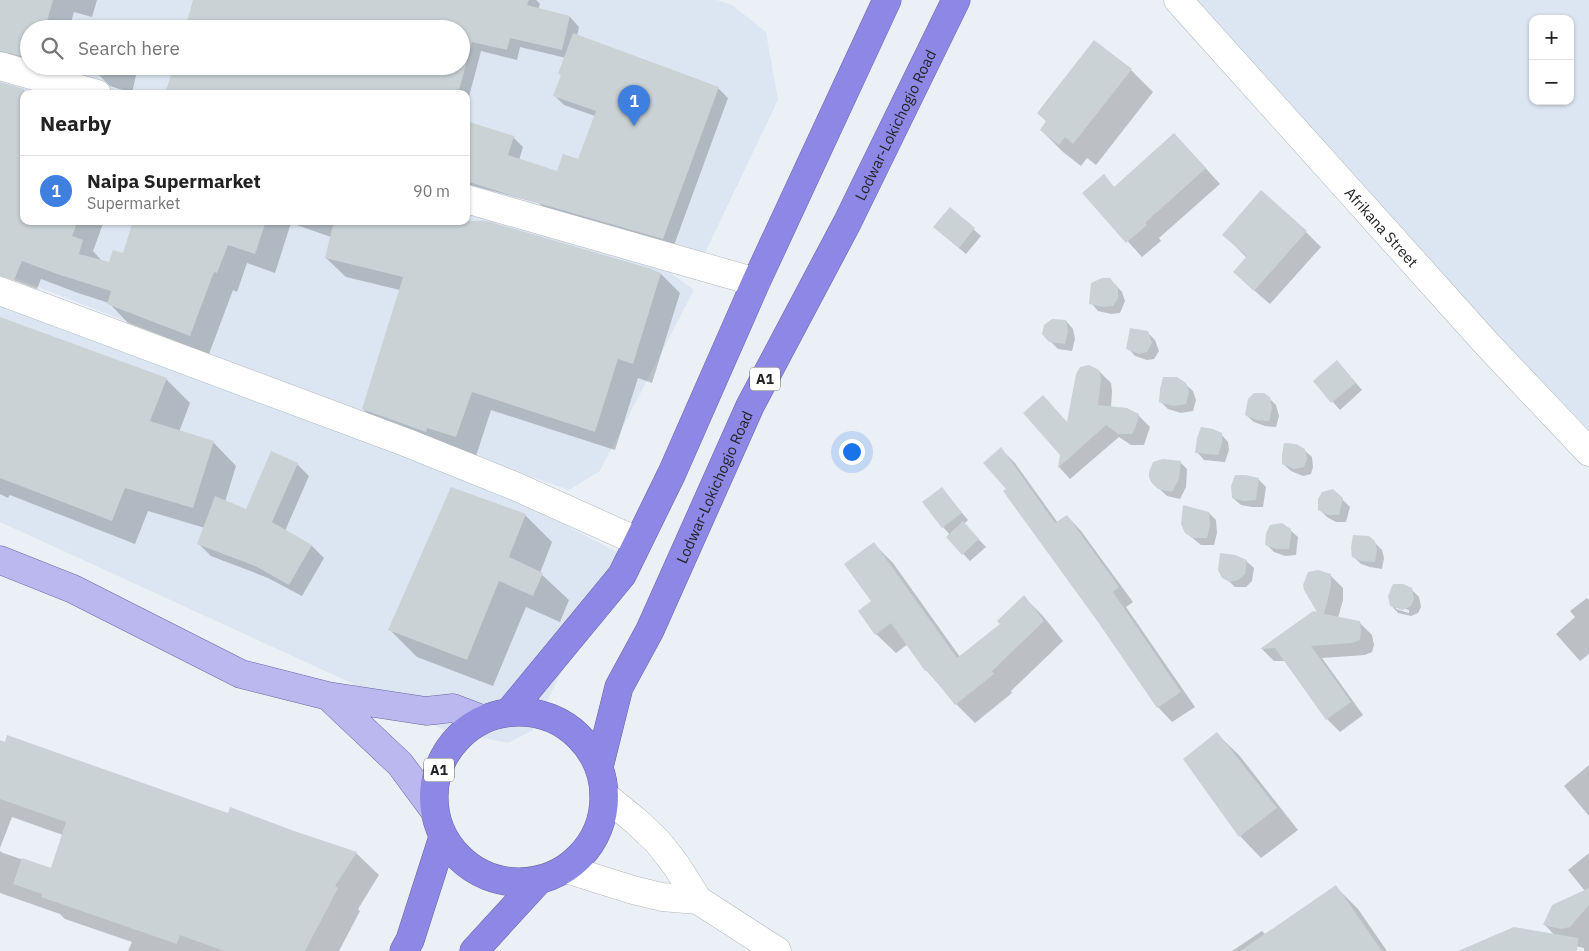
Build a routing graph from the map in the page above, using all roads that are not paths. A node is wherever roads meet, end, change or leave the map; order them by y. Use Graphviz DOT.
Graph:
graph roads {
  1 [pos="887,0"];
  2 [pos="956,0"];
  3 [pos="1178,0"];
  4 [pos="0,66"];
  5 [pos="20,72"];
  6 [pos="31,75"];
  7 [pos="83,90"];
  8 [pos="470,200"];
  9 [pos="756,282"];
  10 [pos="0,291"];
  11 [pos="1589,452"];
  12 [pos="637,541"];
  13 [pos="0,560"];
  14 [pos="328,696"];
  15 [pos="509,712"];
  16 [pos="482,719"];
  17 [pos="599,767"];
  18 [pos="604,796"];
  19 [pos="434,810"];
  20 [pos="443,836"];
  21 [pos="566,869"];
  22 [pos="539,880"];
  23 [pos="698,900"];
  24 [pos="404,951"];
  25 [pos="474,951"];
  26 [pos="777,951"];
  1 -- 9 [label="highway"];
  2 -- 17 [label="highway, Lodwar-Lokichogio Road / A1"];
  3 -- 11 [label="street, Afrikana Street"];
  4 -- 5 [label="street"];
  6 -- 7 [label="street"];
  8 -- 9 [label="street"];
  9 -- 12 [label="highway"];
  10 -- 12 [label="street"];
  12 -- 15 [label="highway"];
  13 -- 14 [label="main road"];
  14 -- 16 [label="main road"];
  14 -- 19 [label="main road"];
  15 -- 16 [label="highway, A1"];
  15 -- 17 [label="highway, A1"];
  16 -- 19 [label="highway, A1"];
  17 -- 18 [label="highway, A1"];
  18 -- 21 [label="highway, A1"];
  18 -- 23 [label="street"];
  19 -- 20 [label="highway, A1"];
  20 -- 22 [label="highway, A1"];
  20 -- 24 [label="highway"];
  21 -- 22 [label="highway, A1"];
  21 -- 23 [label="street"];
  22 -- 25 [label="highway, A1"];
  23 -- 26 [label="street"];
}
